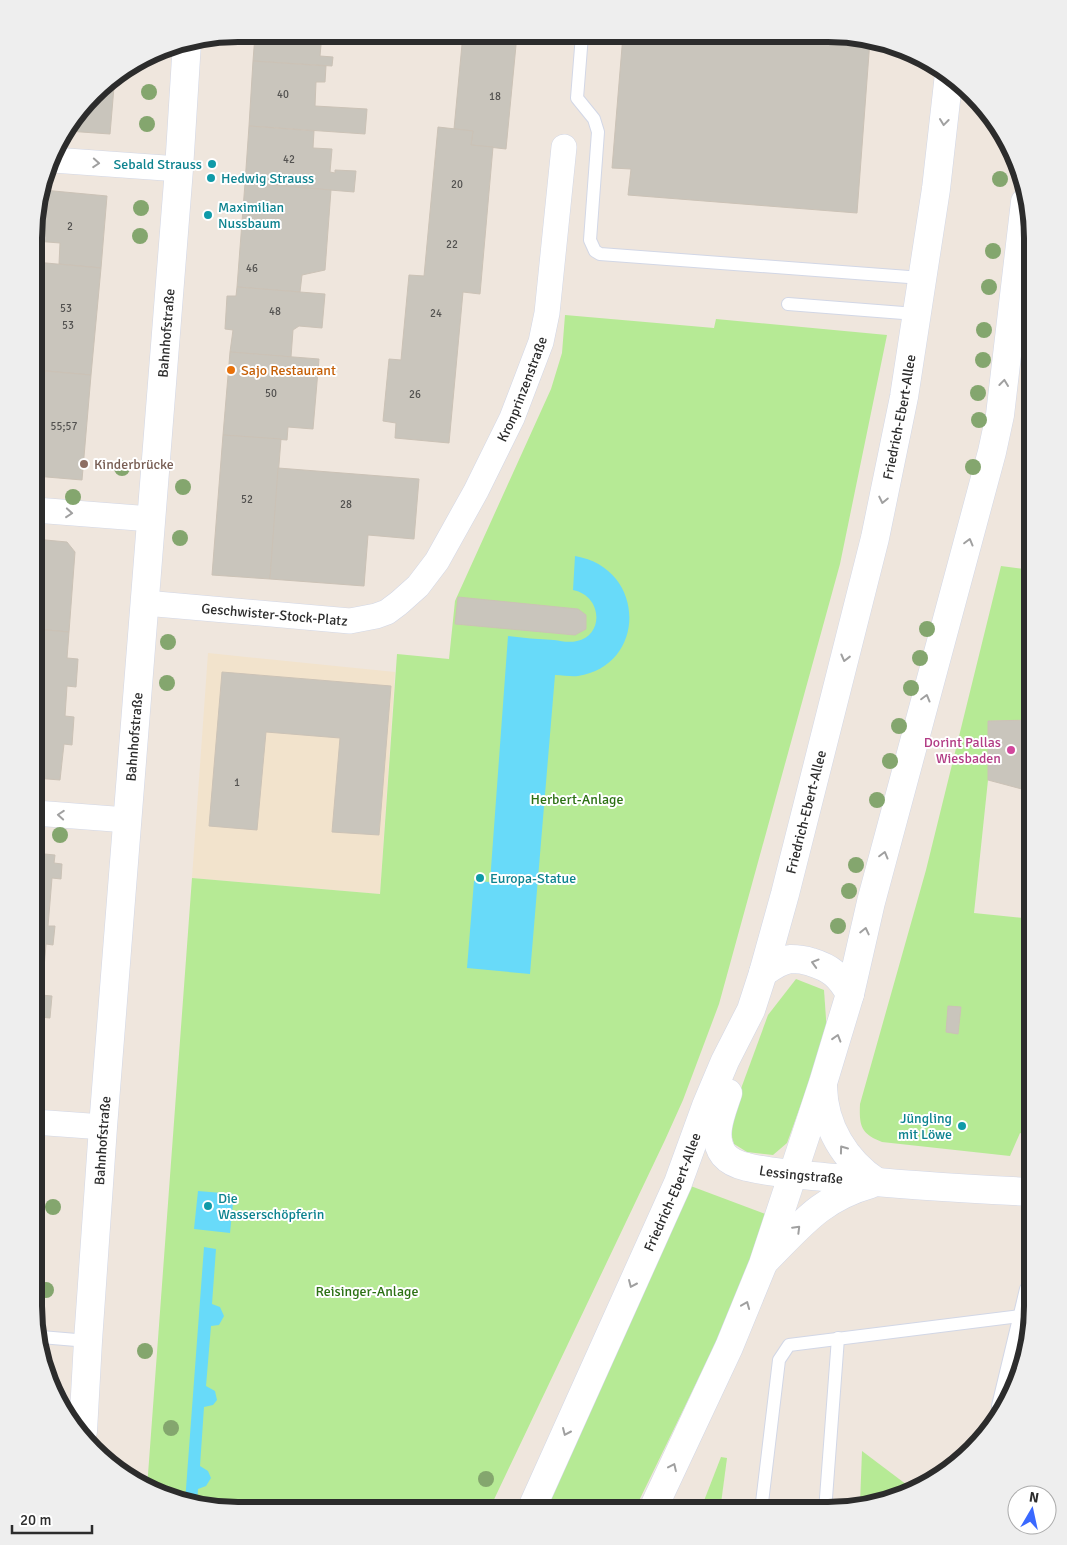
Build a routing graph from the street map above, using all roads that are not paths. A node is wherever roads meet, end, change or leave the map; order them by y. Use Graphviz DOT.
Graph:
graph roads {
  1 [pos="581,42"];
  2 [pos="187,49"];
  3 [pos="948,83"];
  4 [pos="564,147"];
  5 [pos="59,160"];
  6 [pos="179,169"];
  7 [pos="1023,217"];
  8 [pos="922,278"];
  9 [pos="788,304"];
  10 [pos="916,314"];
  11 [pos="42,511"];
  12 [pos="152,519"];
  13 [pos="145,603"];
  14 [pos="399,603"];
  15 [pos="42,814"];
  16 [pos="128,820"];
  17 [pos="762,973"];
  18 [pos="850,994"];
  19 [pos="751,1010"];
  20 [pos="823,1083"];
  21 [pos="42,1123"];
  22 [pos="103,1127"];
  23 [pos="792,1174"];
  24 [pos="877,1182"];
  25 [pos="1024,1191"];
  26 [pos="763,1264"];
  27 [pos="1024,1298"];
  28 [pos="1020,1316"];
  29 [pos="45,1337"];
  30 [pos="838,1338"];
  31 [pos="88,1342"];
  32 [pos="999,1402"];
  33 [pos="83,1426"];
  34 [pos="535,1502"];
  35 [pos="656,1502"];
  36 [pos="762,1502"];
  37 [pos="826,1502"];
  1 -- 8 [label="lane"];
  2 -- 6 [label="street, Bahnhofstraße"];
  3 -- 8 [label="street, Friedrich-Ebert-Allee, one-way"];
  4 -- 14 [label="street, Kronprinzenstraße"];
  5 -- 6 [label="street, one-way"];
  6 -- 12 [label="street, Bahnhofstraße"];
  18 -- 7 [label="street, one-way"];
  8 -- 10 [label="street, Friedrich-Ebert-Allee"];
  9 -- 10 [label="lane"];
  10 -- 17 [label="street, Friedrich-Ebert-Allee, one-way"];
  11 -- 12 [label="street, one-way"];
  12 -- 13 [label="street, Bahnhofstraße"];
  13 -- 14 [label="street, Geschwister-Stock-Platz"];
  13 -- 16 [label="street, Bahnhofstraße"];
  16 -- 15 [label="street, one-way"];
  16 -- 22 [label="street, Bahnhofstraße"];
  18 -- 17 [label="street, one-way"];
  17 -- 19 [label="street, Friedrich-Ebert-Allee"];
  20 -- 18 [label="street, one-way"];
  19 -- 23 [label="street, Lessingstraße"];
  19 -- 34 [label="street, Friedrich-Ebert-Allee, one-way"];
  20 -- 23 [label="street"];
  24 -- 20 [label="street, one-way"];
  21 -- 22 [label="street"];
  22 -- 31 [label="street, Bahnhofstraße"];
  23 -- 24 [label="street, Lessingstraße"];
  23 -- 26 [label="street"];
  24 -- 25 [label="street, Lessingstraße"];
  26 -- 24 [label="street, one-way"];
  35 -- 26 [label="street, one-way"];
  27 -- 28 [label="lane"];
  28 -- 30 [label="lane"];
  28 -- 32 [label="lane"];
  29 -- 31 [label="lane"];
  30 -- 36 [label="lane"];
  30 -- 37 [label="lane"];
  31 -- 33 [label="street, Bahnhofstraße"];
}
